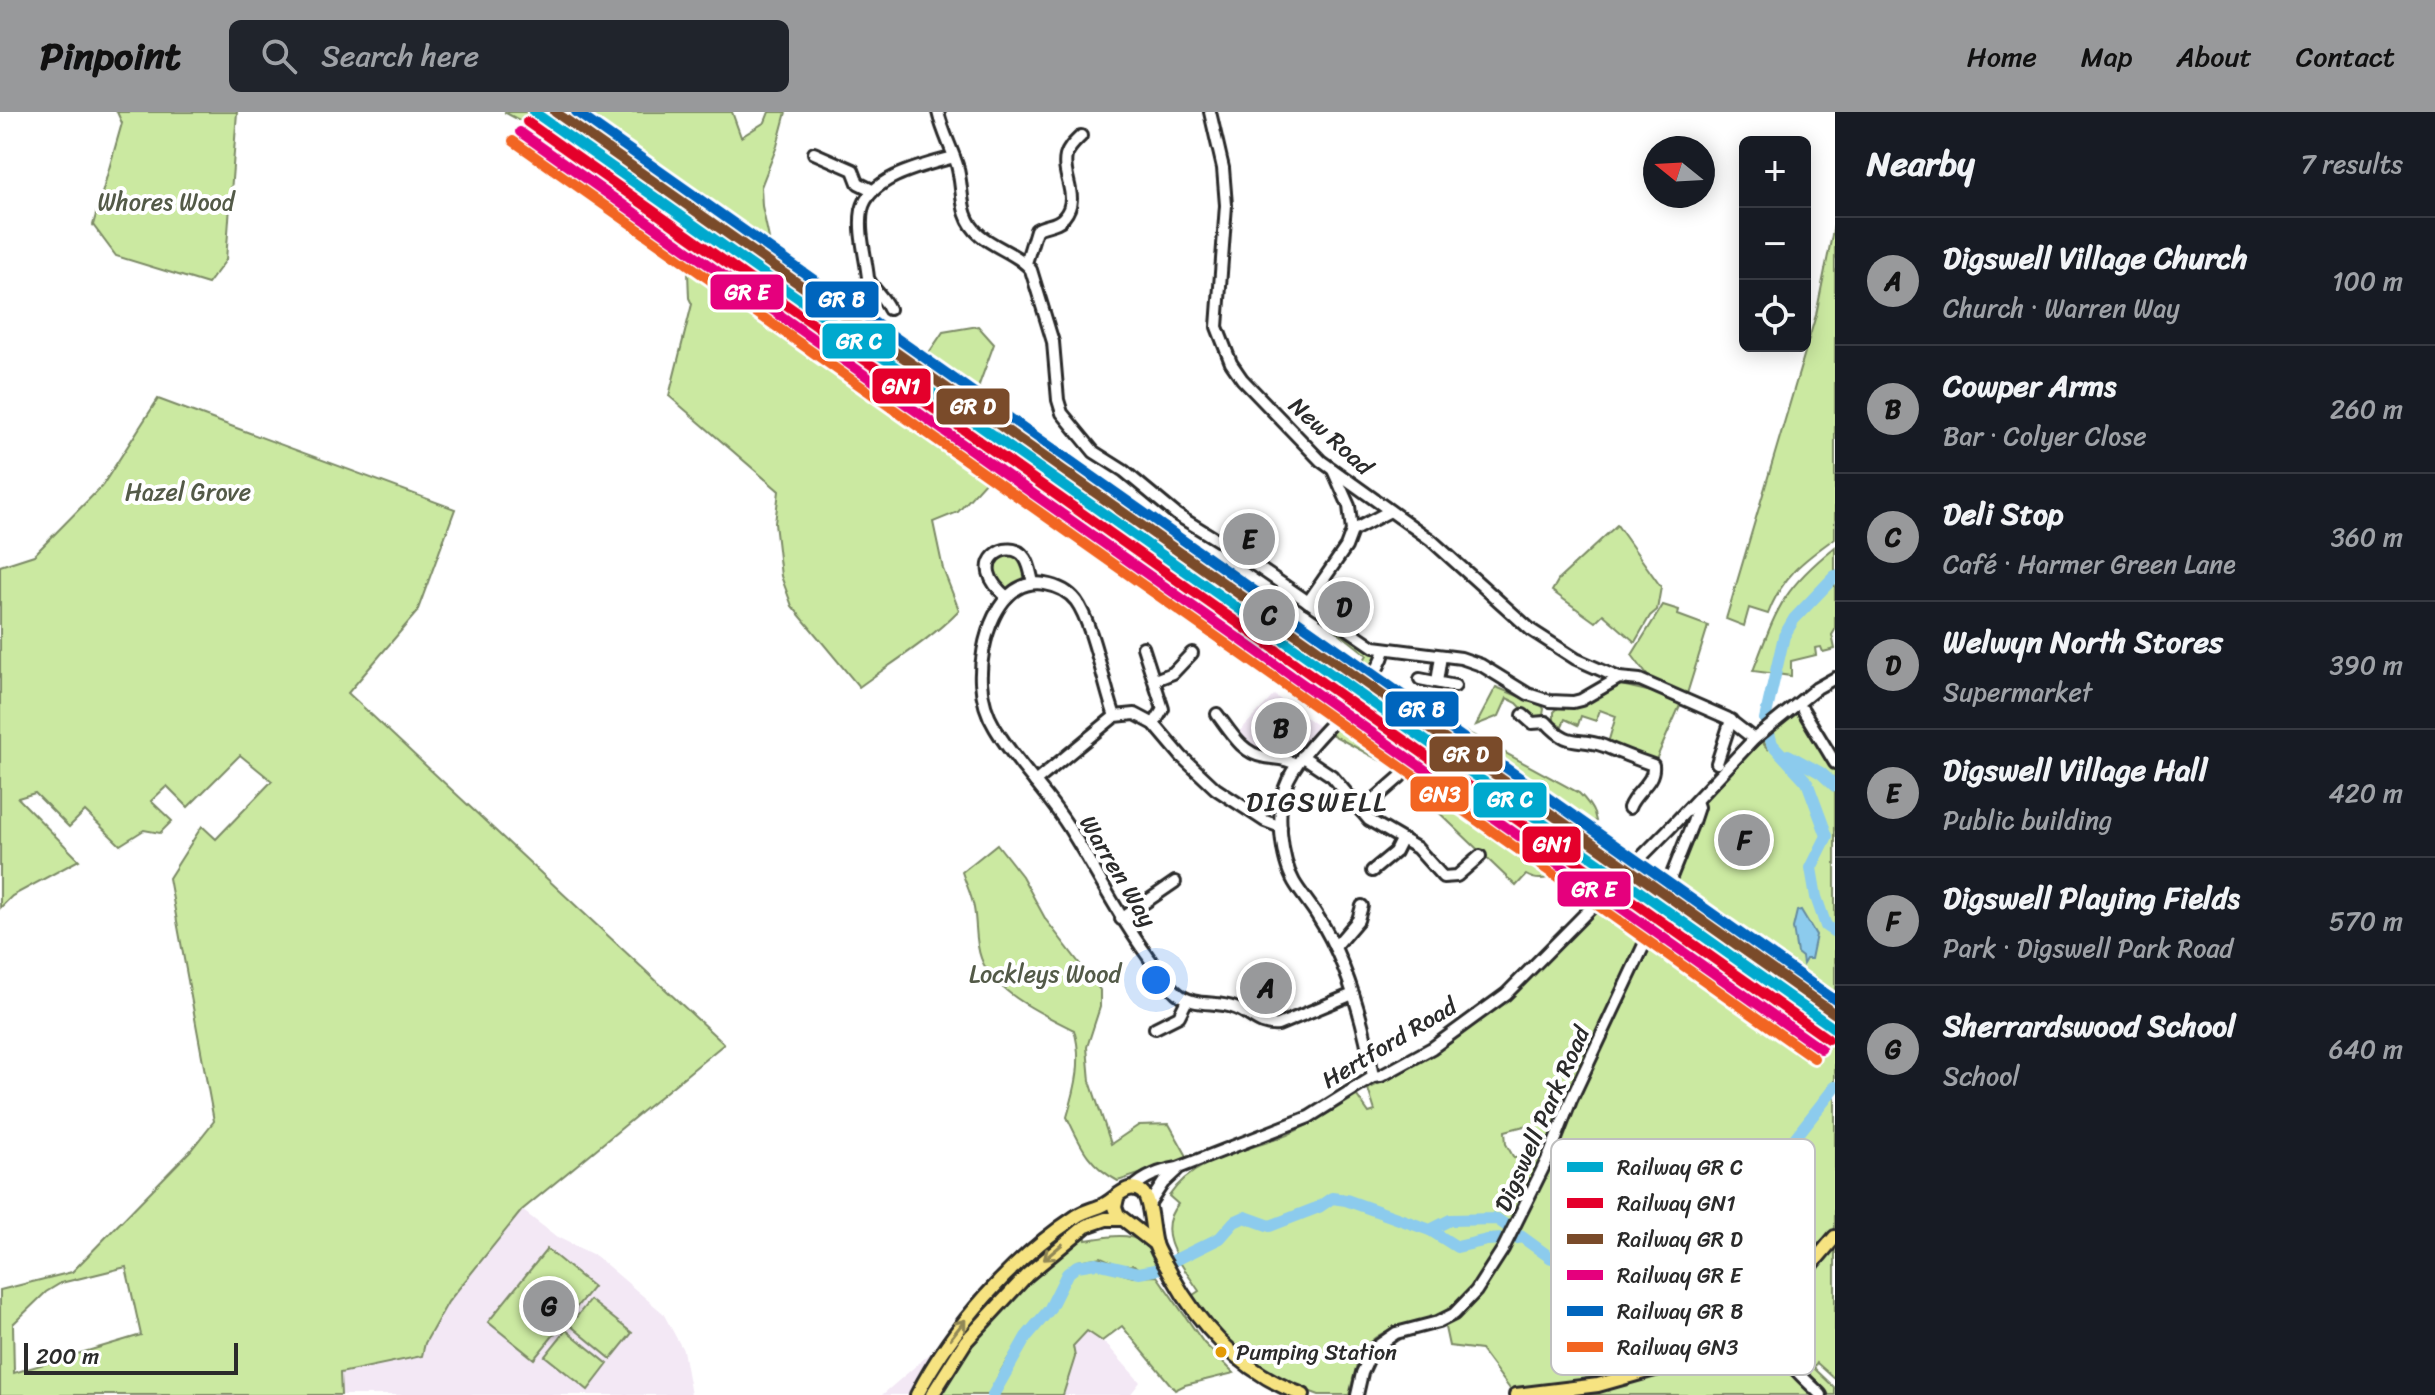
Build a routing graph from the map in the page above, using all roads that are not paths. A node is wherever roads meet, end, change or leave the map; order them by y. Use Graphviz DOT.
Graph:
graph roads {
  1 [pos="938,112"];
  2 [pos="1210,112"];
  3 [pos="1081,136"];
  4 [pos="814,153"];
  5 [pos="954,157"];
  6 [pos="872,190"];
  7 [pos="1026,263"];
  8 [pos="889,309"];
  9 [pos="1333,470"];
  10 [pos="1390,511"];
  11 [pos="1352,531"];
  12 [pos="1033,583"];
  13 [pos="1007,597"];
  14 [pos="1308,602"];
  15 [pos="1143,647"];
  16 [pos="1385,650"];
  17 [pos="1192,653"];
  18 [pos="1441,656"];
  19 [pos="1619,678"];
  20 [pos="1835,678"];
  21 [pos="1420,679"];
  22 [pos="1155,680"];
  23 [pos="1437,682"];
  24 [pos="1455,686"];
  25 [pos="1550,701"];
  26 [pos="1803,710"];
  27 [pos="1217,714"];
  28 [pos="1523,715"];
  29 [pos="1115,716"];
  30 [pos="1731,720"];
  31 [pos="1546,722"];
  32 [pos="1154,724"];
  33 [pos="1754,739"];
  34 [pos="1834,757"];
  35 [pos="1299,760"];
  36 [pos="1717,763"];
  37 [pos="1400,777"];
  38 [pos="1035,782"];
  39 [pos="1696,801"];
  40 [pos="1629,808"];
  41 [pos="1361,811"];
  42 [pos="1281,827"];
  43 [pos="1401,840"];
  44 [pos="1480,856"];
  45 [pos="1372,871"];
  46 [pos="1175,882"];
  47 [pos="1362,906"];
  48 [pos="1121,919"];
  49 [pos="1335,947"];
  50 [pos="1353,994"];
  51 [pos="1187,1000"];
  52 [pos="1155,1028"];
  53 [pos="1373,1077"];
  54 [pos="1556,1139"];
  55 [pos="1551,1150"];
  56 [pos="1178,1168"];
  57 [pos="1132,1189"];
  58 [pos="1117,1198"];
  59 [pos="1148,1208"];
  60 [pos="1124,1220"];
  61 [pos="1835,1237"];
  62 [pos="1157,1248"];
  63 [pos="1815,1261"];
  64 [pos="1633,1375"];
  65 [pos="1802,1375"];
  66 [pos="917,1395"];
  67 [pos="932,1395"];
  68 [pos="1303,1395"];
  69 [pos="1357,1395"];
  70 [pos="1516,1395"];
  71 [pos="1821,1395"];
  1 -- 5 [label="street"];
  2 -- 9 [label="street, New Road"];
  3 -- 7 [label="street"];
  4 -- 6 [label="street"];
  5 -- 6 [label="street"];
  5 -- 7 [label="street"];
  6 -- 8 [label="street"];
  7 -- 14 [label="street"];
  9 -- 10 [label="street, New Road"];
  9 -- 11 [label="street"];
  10 -- 11 [label="street"];
  10 -- 19 [label="street, New Road"];
  11 -- 14 [label="street"];
  12 -- 13 [label="street"];
  12 -- 13 [label="street"];
  12 -- 29 [label="street"];
  13 -- 38 [label="street, Warren Way"];
  14 -- 16 [label="street"];
  15 -- 22 [label="street"];
  16 -- 18 [label="street"];
  16 -- 35 [label="street"];
  17 -- 22 [label="street"];
  18 -- 23 [label="street"];
  18 -- 25 [label="street"];
  19 -- 25 [label="street"];
  19 -- 30 [label="street, New Road"];
  20 -- 33 [label="street, Hertford Road"];
  21 -- 23 [label="street"];
  22 -- 32 [label="street"];
  23 -- 24 [label="street"];
  25 -- 31 [label="street"];
  26 -- 34 [label="street"];
  27 -- 35 [label="street"];
  28 -- 31 [label="street"];
  29 -- 32 [label="street"];
  29 -- 38 [label="street"];
  30 -- 33 [label="street, New Road"];
  30 -- 36 [label="street"];
  31 -- 40 [label="street"];
  32 -- 42 [label="street"];
  33 -- 39 [label="street, Hertford Road"];
  35 -- 41 [label="street"];
  35 -- 42 [label="street"];
  37 -- 41 [label="street"];
  38 -- 48 [label="street, Warren Way"];
  39 -- 53 [label="street, Hertford Road"];
  39 -- 54 [label="street, Digswell Park Road"];
  41 -- 43 [label="street"];
  42 -- 49 [label="street"];
  43 -- 44 [label="street"];
  43 -- 45 [label="street"];
  46 -- 48 [label="street"];
  47 -- 49 [label="street"];
  48 -- 51 [label="street, Warren Way"];
  49 -- 50 [label="street"];
  50 -- 51 [label="street"];
  50 -- 53 [label="street"];
  51 -- 52 [label="street"];
  53 -- 56 [label="street, Hertford Road"];
  55 -- 69 [label="street, Digswell Park Road"];
  56 -- 57 [label="street, Hertford Road"];
  56 -- 59 [label="street, Hertford Road"];
  57 -- 58 [label="main road"];
  57 -- 59 [label="main road"];
  58 -- 60 [label="main road"];
  66 -- 58 [label="main road, one-way"];
  59 -- 60 [label="main road"];
  59 -- 62 [label="main road"];
  60 -- 62 [label="main road"];
  60 -- 67 [label="main road, one-way"];
  61 -- 63 [label="main road"];
  62 -- 68 [label="main road"];
  64 -- 70 [label="main road"];
  65 -- 71 [label="street"];
}
